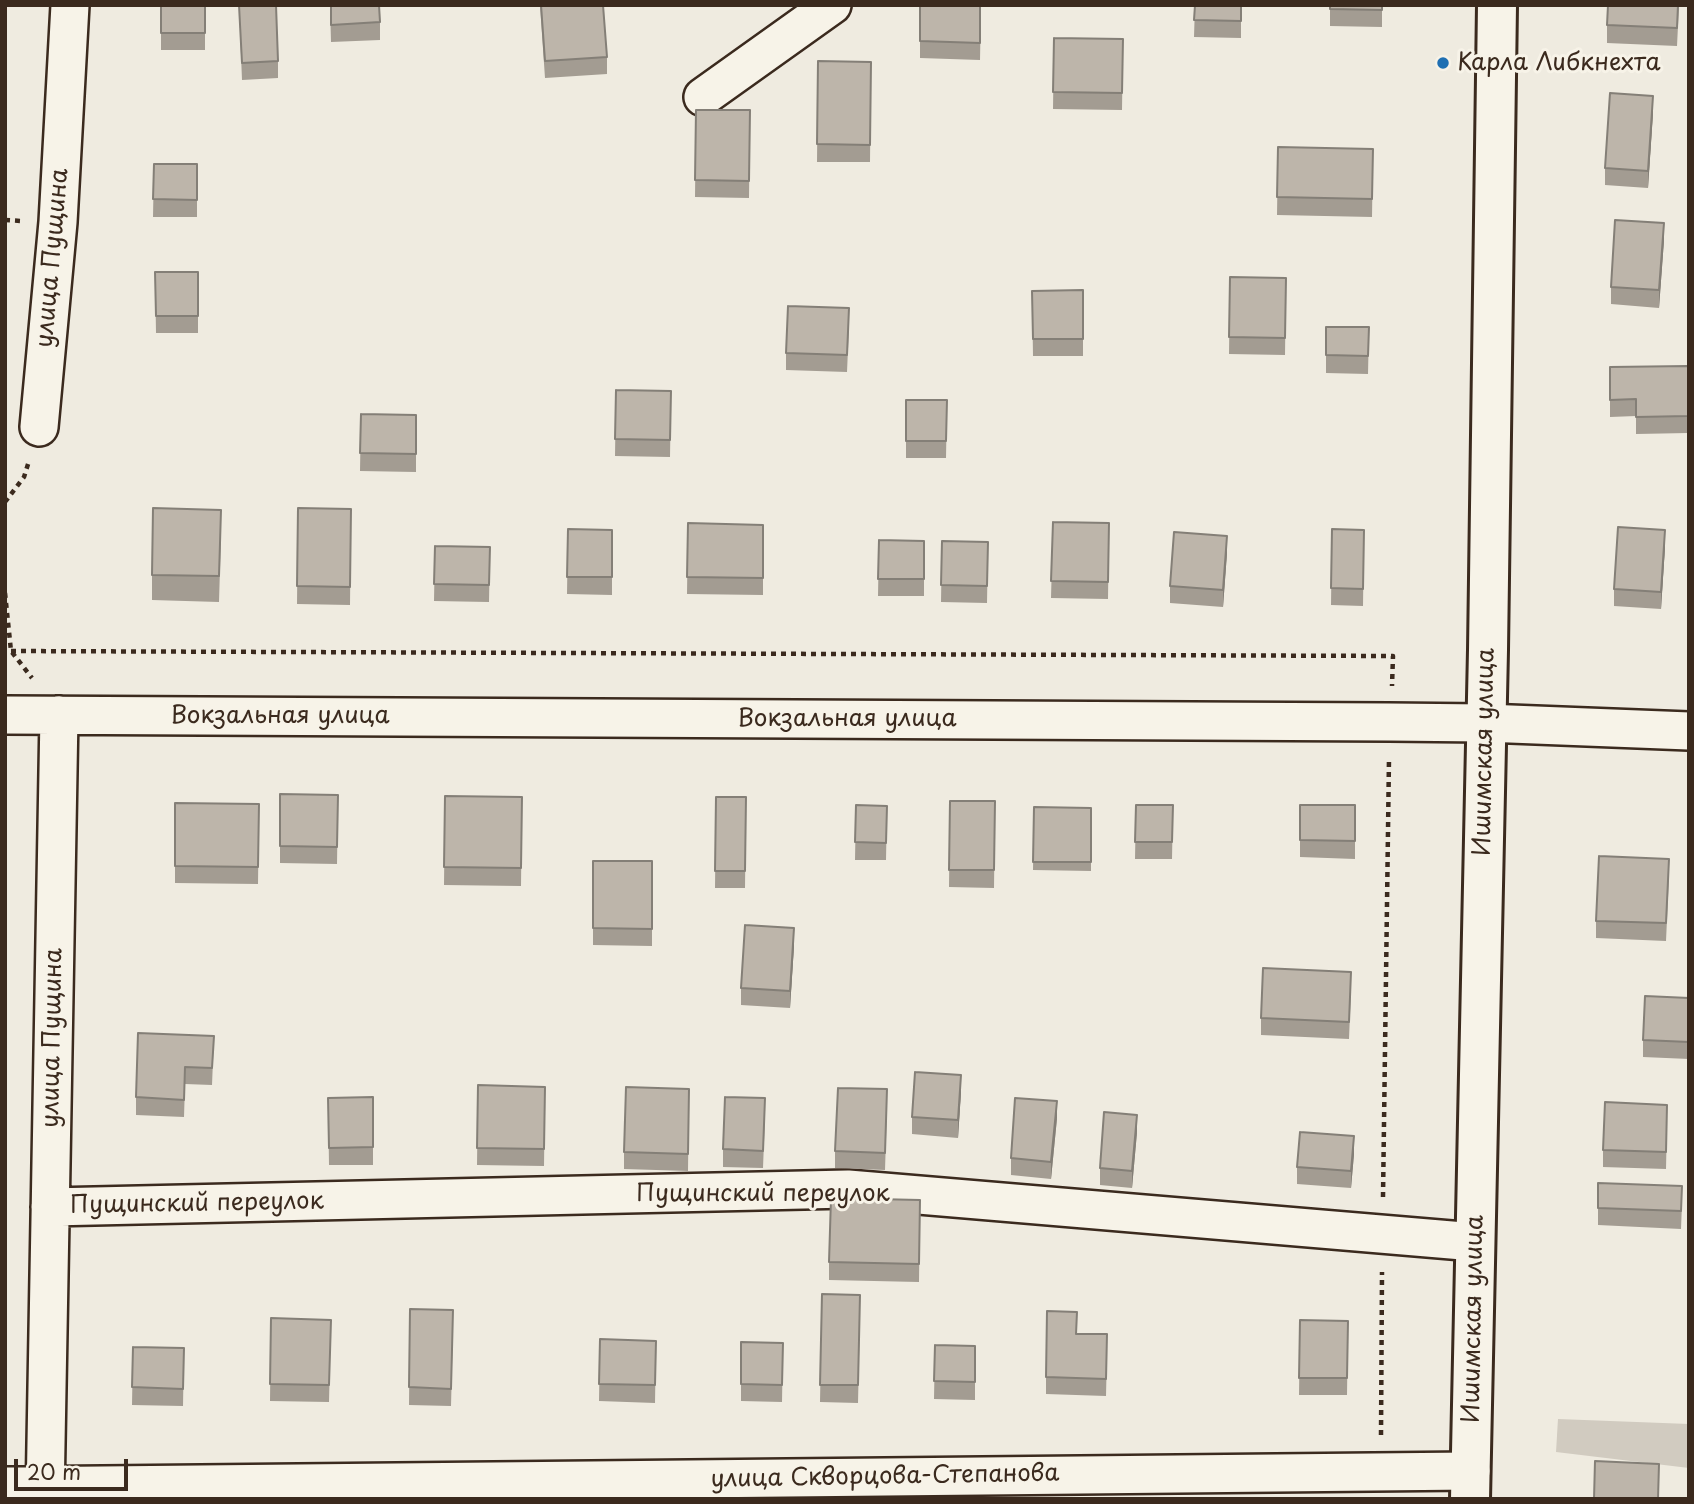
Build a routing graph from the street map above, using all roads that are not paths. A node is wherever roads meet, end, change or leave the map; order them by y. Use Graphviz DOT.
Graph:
graph roads {
  1 [pos="70,5"];
  2 [pos="832,5"];
  3 [pos="1497,5"];
  4 [pos="703,97"];
  5 [pos="38,427"];
  6 [pos="5,715"];
  7 [pos="59,715"];
  8 [pos="1485,723"];
  9 [pos="1689,731"];
  10 [pos="50,1207"];
  11 [pos="1475,1242"];
  12 [pos="1470,1485"];
  13 [pos="5,1486"];
  14 [pos="45,1492"];
  1 -- 5 [label="street, улица Пущина"];
  2 -- 4 [label="street"];
  3 -- 8 [label="main road, Ишимская улица"];
  6 -- 7 [label="street, Вокзальная улица"];
  7 -- 8 [label="street, Вокзальная улица"];
  7 -- 10 [label="street, улица Пущина"];
  8 -- 9 [label="street, Вокзальная улица"];
  8 -- 11 [label="main road, Ишимская улица"];
  10 -- 11 [label="street, Пущинский переулок"];
  10 -- 14 [label="street, улица Пущина"];
  11 -- 12 [label="main road, Ишимская улица"];
  12 -- 14 [label="street, улица Скворцова-Степанова"];
  13 -- 14 [label="street, улица Скворцова-Степанова"];
}
